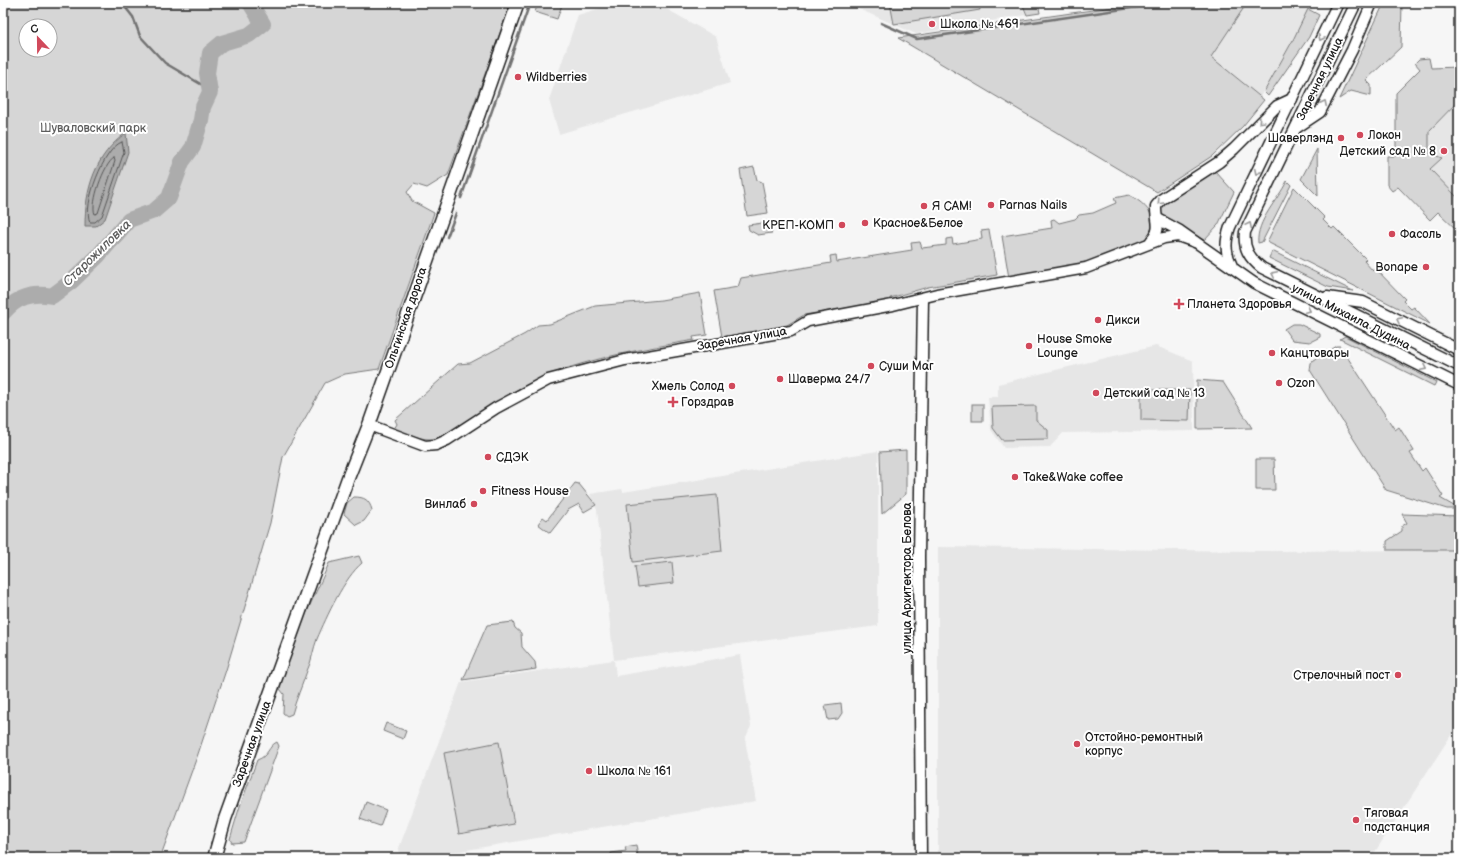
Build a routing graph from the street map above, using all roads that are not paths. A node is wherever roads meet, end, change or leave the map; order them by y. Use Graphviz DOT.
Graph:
graph roads {
  1 [pos="518,3"];
  2 [pos="1338,3"];
  3 [pos="1356,3"];
  4 [pos="1372,3"];
  5 [pos="1292,99"];
  6 [pos="1296,128"];
  7 [pos="1158,219"];
  8 [pos="1244,241"];
  9 [pos="1151,242"];
  10 [pos="1195,242"];
  11 [pos="1233,268"];
  12 [pos="1322,297"];
  13 [pos="923,298"];
  14 [pos="1459,350"];
  15 [pos="1459,366"];
  16 [pos="1459,385"];
  17 [pos="369,425"];
  18 [pos="292,631"];
  19 [pos="214,858"];
  20 [pos="921,858"];
  1 -- 17 [label="street, Ольгинская дорога"];
  2 -- 5 [label="street, Заречная улица, one-way"];
  3 -- 6 [label="street, Заречная улица"];
  6 -- 4 [label="street, one-way"];
  5 -- 7 [label="street, Заречная улица, one-way"];
  5 -- 11 [label="street, Заречная улица, one-way"];
  8 -- 6 [label="street, Заречная улица, one-way"];
  7 -- 9 [label="street, Заречная улица"];
  7 -- 10 [label="street"];
  12 -- 8 [label="street, улица Михаила Дудина, one-way"];
  9 -- 10 [label="street, Заречная улица"];
  9 -- 13 [label="street, Заречная улица"];
  10 -- 11 [label="street, улица Михаила Дудина"];
  11 -- 16 [label="street, улица Михаила Дудина, one-way"];
  14 -- 12 [label="street, one-way"];
  12 -- 15 [label="street, улица Михаила Дудина"];
  13 -- 17 [label="street, Заречная улица"];
  13 -- 20 [label="street, улица Архитектора Белова"];
  17 -- 18 [label="street, Ольгинская дорога"];
  18 -- 19 [label="street, Заречная улица"];
}
